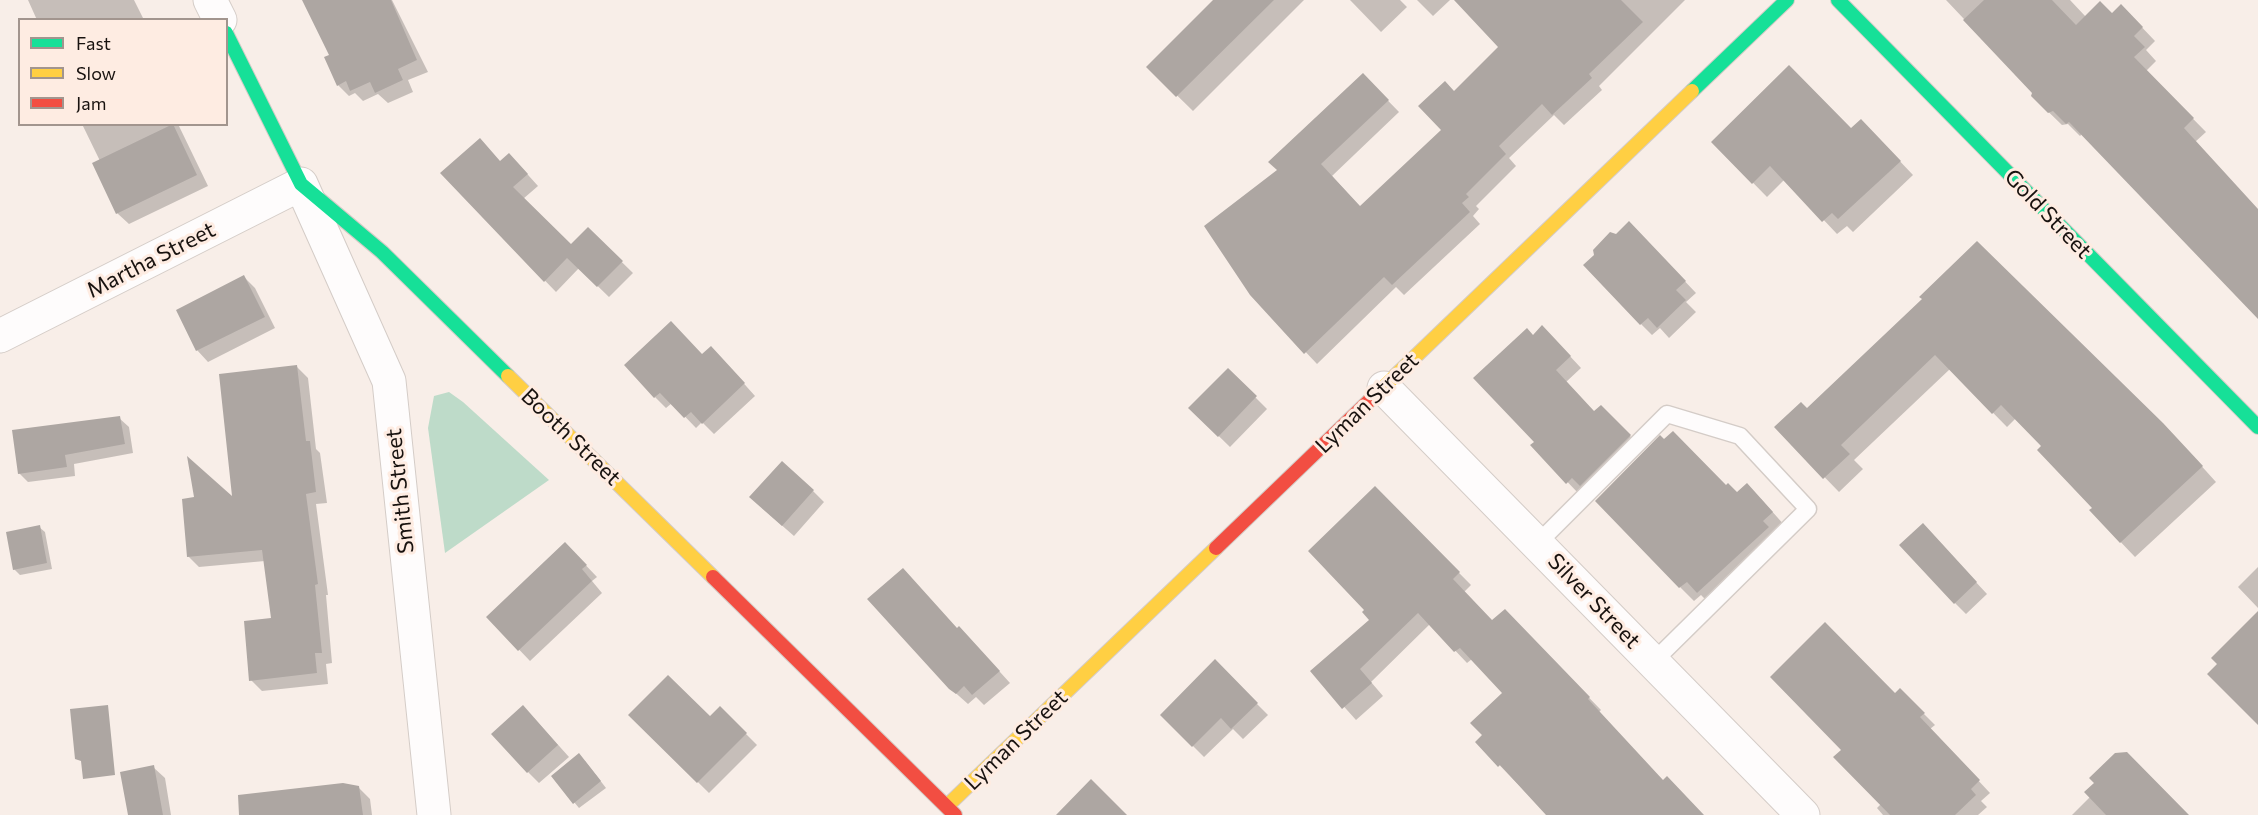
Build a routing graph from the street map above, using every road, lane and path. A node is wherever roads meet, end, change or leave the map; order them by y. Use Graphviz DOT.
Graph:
graph roads {
  1 [pos="210,0"];
  2 [pos="1787,0"];
  3 [pos="1839,0"];
  4 [pos="219,18"];
  5 [pos="228,37"];
  6 [pos="302,184"];
  7 [pos="0,336"];
  8 [pos="1384,388"];
  9 [pos="2258,427"];
  10 [pos="1537,544"];
  11 [pos="1653,662"];
  12 [pos="951,811"];
  13 [pos="434,815"];
  14 [pos="1803,815"];
  1 -- 4 [label="street"];
  2 -- 8 [label="street, Lyman Street"];
  3 -- 9 [label="street, Gold Street"];
  5 -- 6 [label="street, Booth Street"];
  6 -- 7 [label="street, Martha Street"];
  6 -- 12 [label="street, Booth Street"];
  6 -- 13 [label="street, Smith Street"];
  8 -- 10 [label="street, Silver Street"];
  8 -- 12 [label="street, Lyman Street"];
  10 -- 11 [label="street, Silver Street"];
  10 -- 11 [label="lane"];
  11 -- 14 [label="street, Silver Street"];
}
